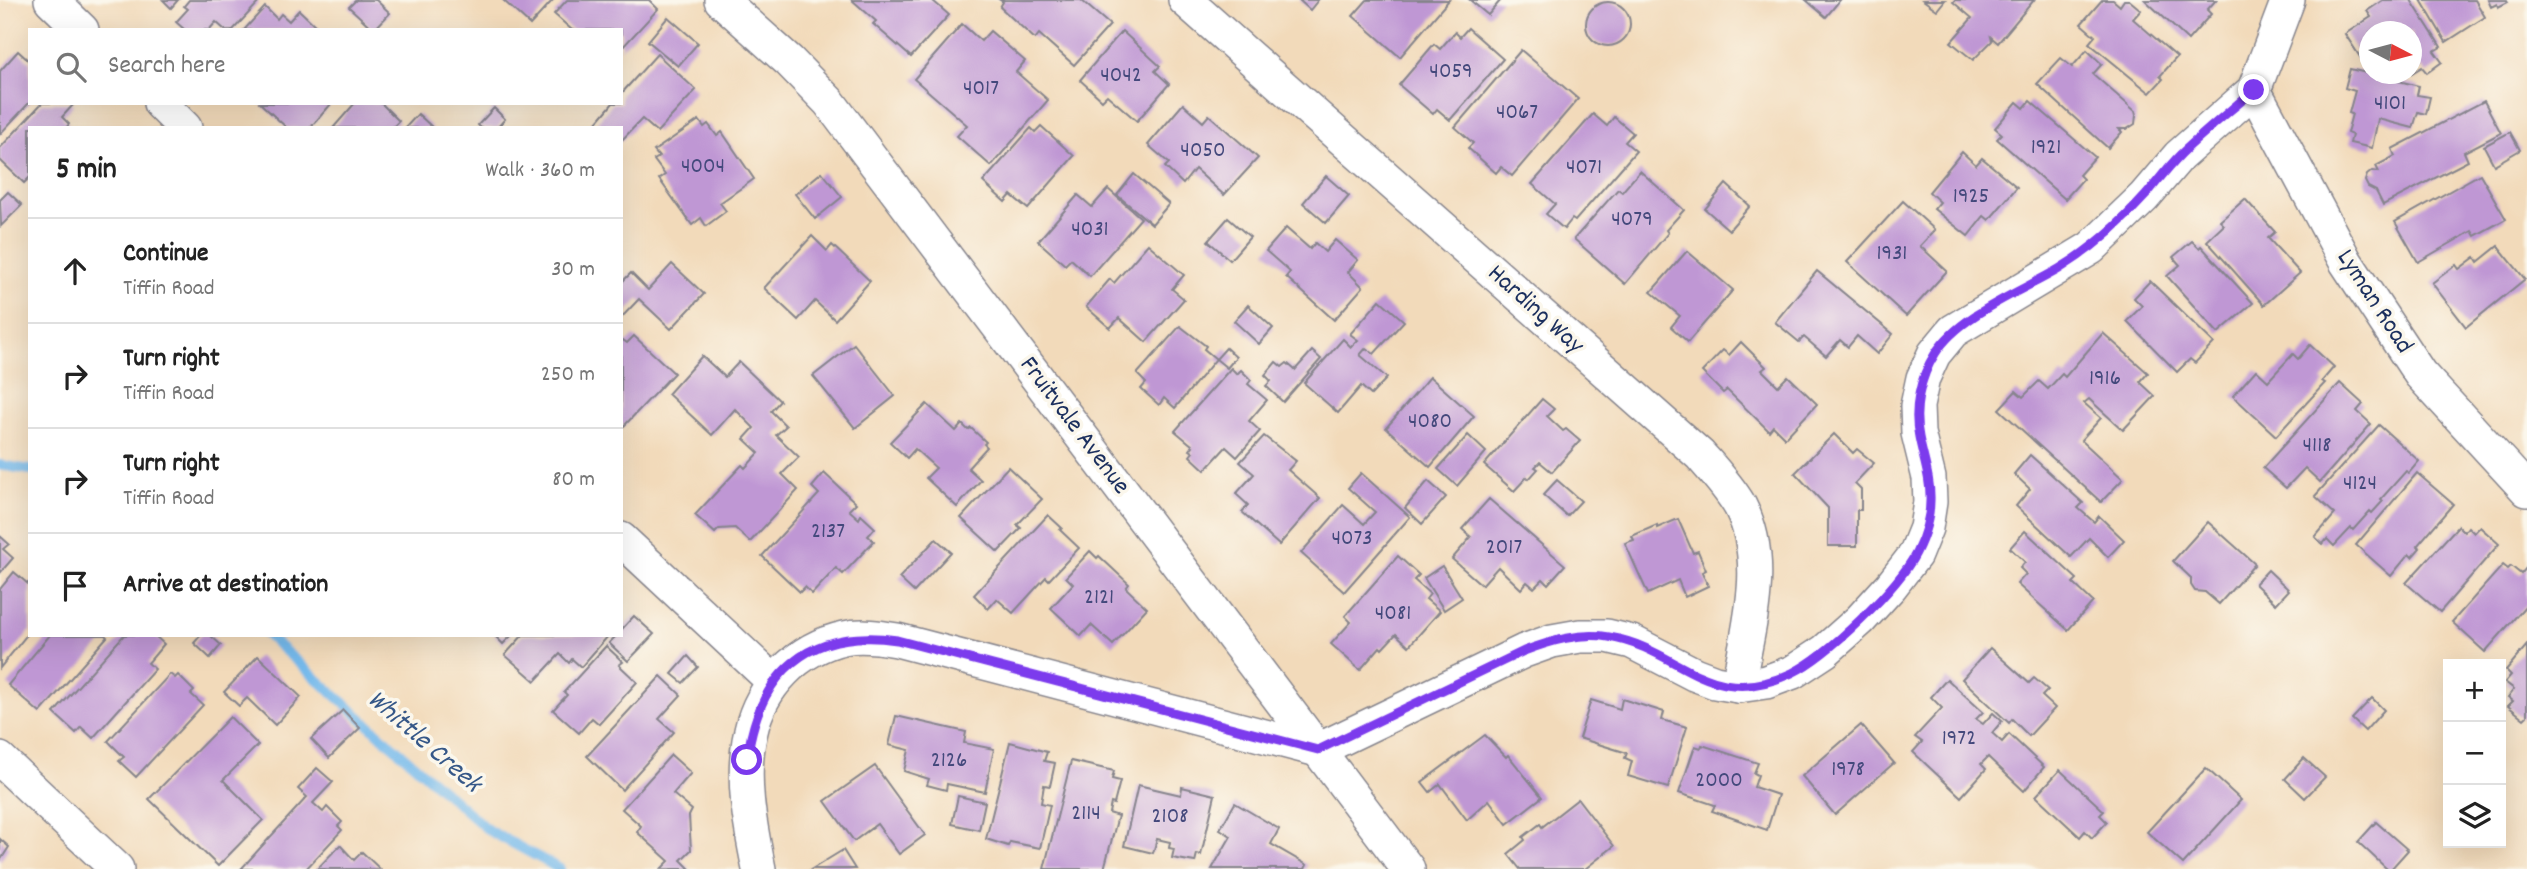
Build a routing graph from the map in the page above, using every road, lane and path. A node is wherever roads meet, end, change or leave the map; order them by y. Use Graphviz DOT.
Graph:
graph roads {
  1 [pos="51,0"];
  2 [pos="1185,0"];
  3 [pos="2288,0"];
  4 [pos="728,2"];
  5 [pos="80,28"];
  6 [pos="2254,90"];
  7 [pos="162,105"];
  8 [pos="183,126"];
  9 [pos="2527,490"];
  10 [pos="623,541"];
  11 [pos="774,682"];
  12 [pos="1738,686"];
  13 [pos="1318,750"];
  14 [pos="0,759"];
  15 [pos="117,869"];
  16 [pos="759,869"];
  17 [pos="1408,869"];
  1 -- 5 [label="street"];
  2 -- 12 [label="street, Harding Way"];
  3 -- 6 [label="street"];
  4 -- 13 [label="street, Fruitvale Avenue"];
  6 -- 9 [label="street, Lyman Road"];
  6 -- 12 [label="street"];
  7 -- 8 [label="street"];
  10 -- 11 [label="street"];
  11 -- 13 [label="street"];
  11 -- 16 [label="street"];
  12 -- 13 [label="street"];
  13 -- 17 [label="street, Fruitvale Avenue"];
  14 -- 15 [label="street"];
}
